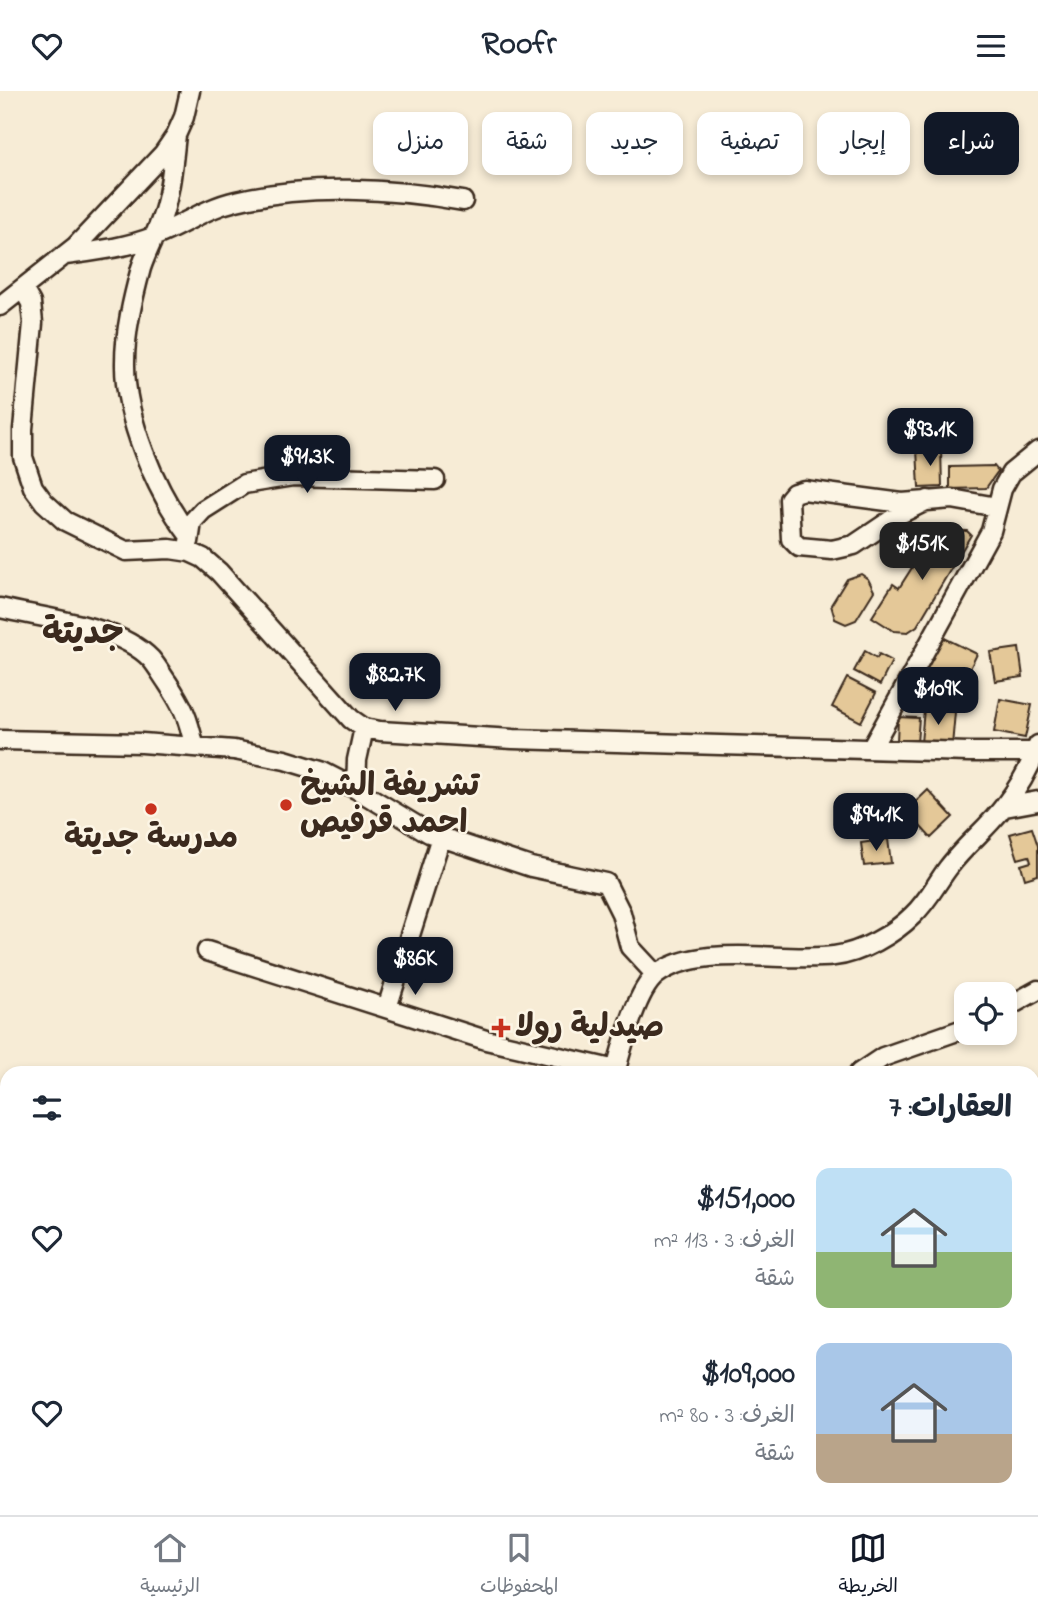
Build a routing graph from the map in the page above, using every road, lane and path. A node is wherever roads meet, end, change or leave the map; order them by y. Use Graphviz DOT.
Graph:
graph roads {
  1 [pos="190,91"];
  2 [pos="176,135"];
  3 [pos="463,201"];
  4 [pos="156,237"];
  5 [pos="65,255"];
  6 [pos="23,289"];
  7 [pos="0,306"];
  8 [pos="1038,451"];
  9 [pos="435,479"];
  10 [pos="928,500"];
  11 [pos="997,507"];
  12 [pos="190,544"];
  13 [pos="0,608"];
  14 [pos="364,728"];
  15 [pos="0,740"];
  16 [pos="194,745"];
  17 [pos="1037,748"];
  18 [pos="871,749"];
  19 [pos="356,789"];
  20 [pos="1038,801"];
  21 [pos="1005,807"];
  22 [pos="441,837"];
  23 [pos="207,951"];
  24 [pos="656,975"];
  25 [pos="1038,990"];
  26 [pos="1017,1002"];
  27 [pos="387,1008"];
  28 [pos="954,1032"];
  29 [pos="595,1066"];
  30 [pos="618,1066"];
  31 [pos="870,1066"];
  1 -- 2 [label="street"];
  2 -- 4 [label="street"];
  2 -- 5 [label="street"];
  3 -- 4 [label="street"];
  4 -- 5 [label="street"];
  4 -- 12 [label="street"];
  5 -- 6 [label="street"];
  6 -- 7 [label="street"];
  6 -- 12 [label="street"];
  8 -- 11 [label="street"];
  9 -- 12 [label="street"];
  10 -- 10 [label="street"];
  10 -- 11 [label="street"];
  11 -- 18 [label="street"];
  12 -- 14 [label="street"];
  13 -- 16 [label="street"];
  14 -- 18 [label="street"];
  14 -- 19 [label="street"];
  15 -- 16 [label="street"];
  16 -- 19 [label="street"];
  17 -- 18 [label="street"];
  17 -- 21 [label="street"];
  19 -- 22 [label="street"];
  20 -- 21 [label="street"];
  21 -- 24 [label="street"];
  22 -- 24 [label="street"];
  22 -- 27 [label="street"];
  23 -- 27 [label="street"];
  24 -- 30 [label="street"];
  25 -- 26 [label="street"];
  27 -- 29 [label="street"];
  28 -- 31 [label="street"];
}
